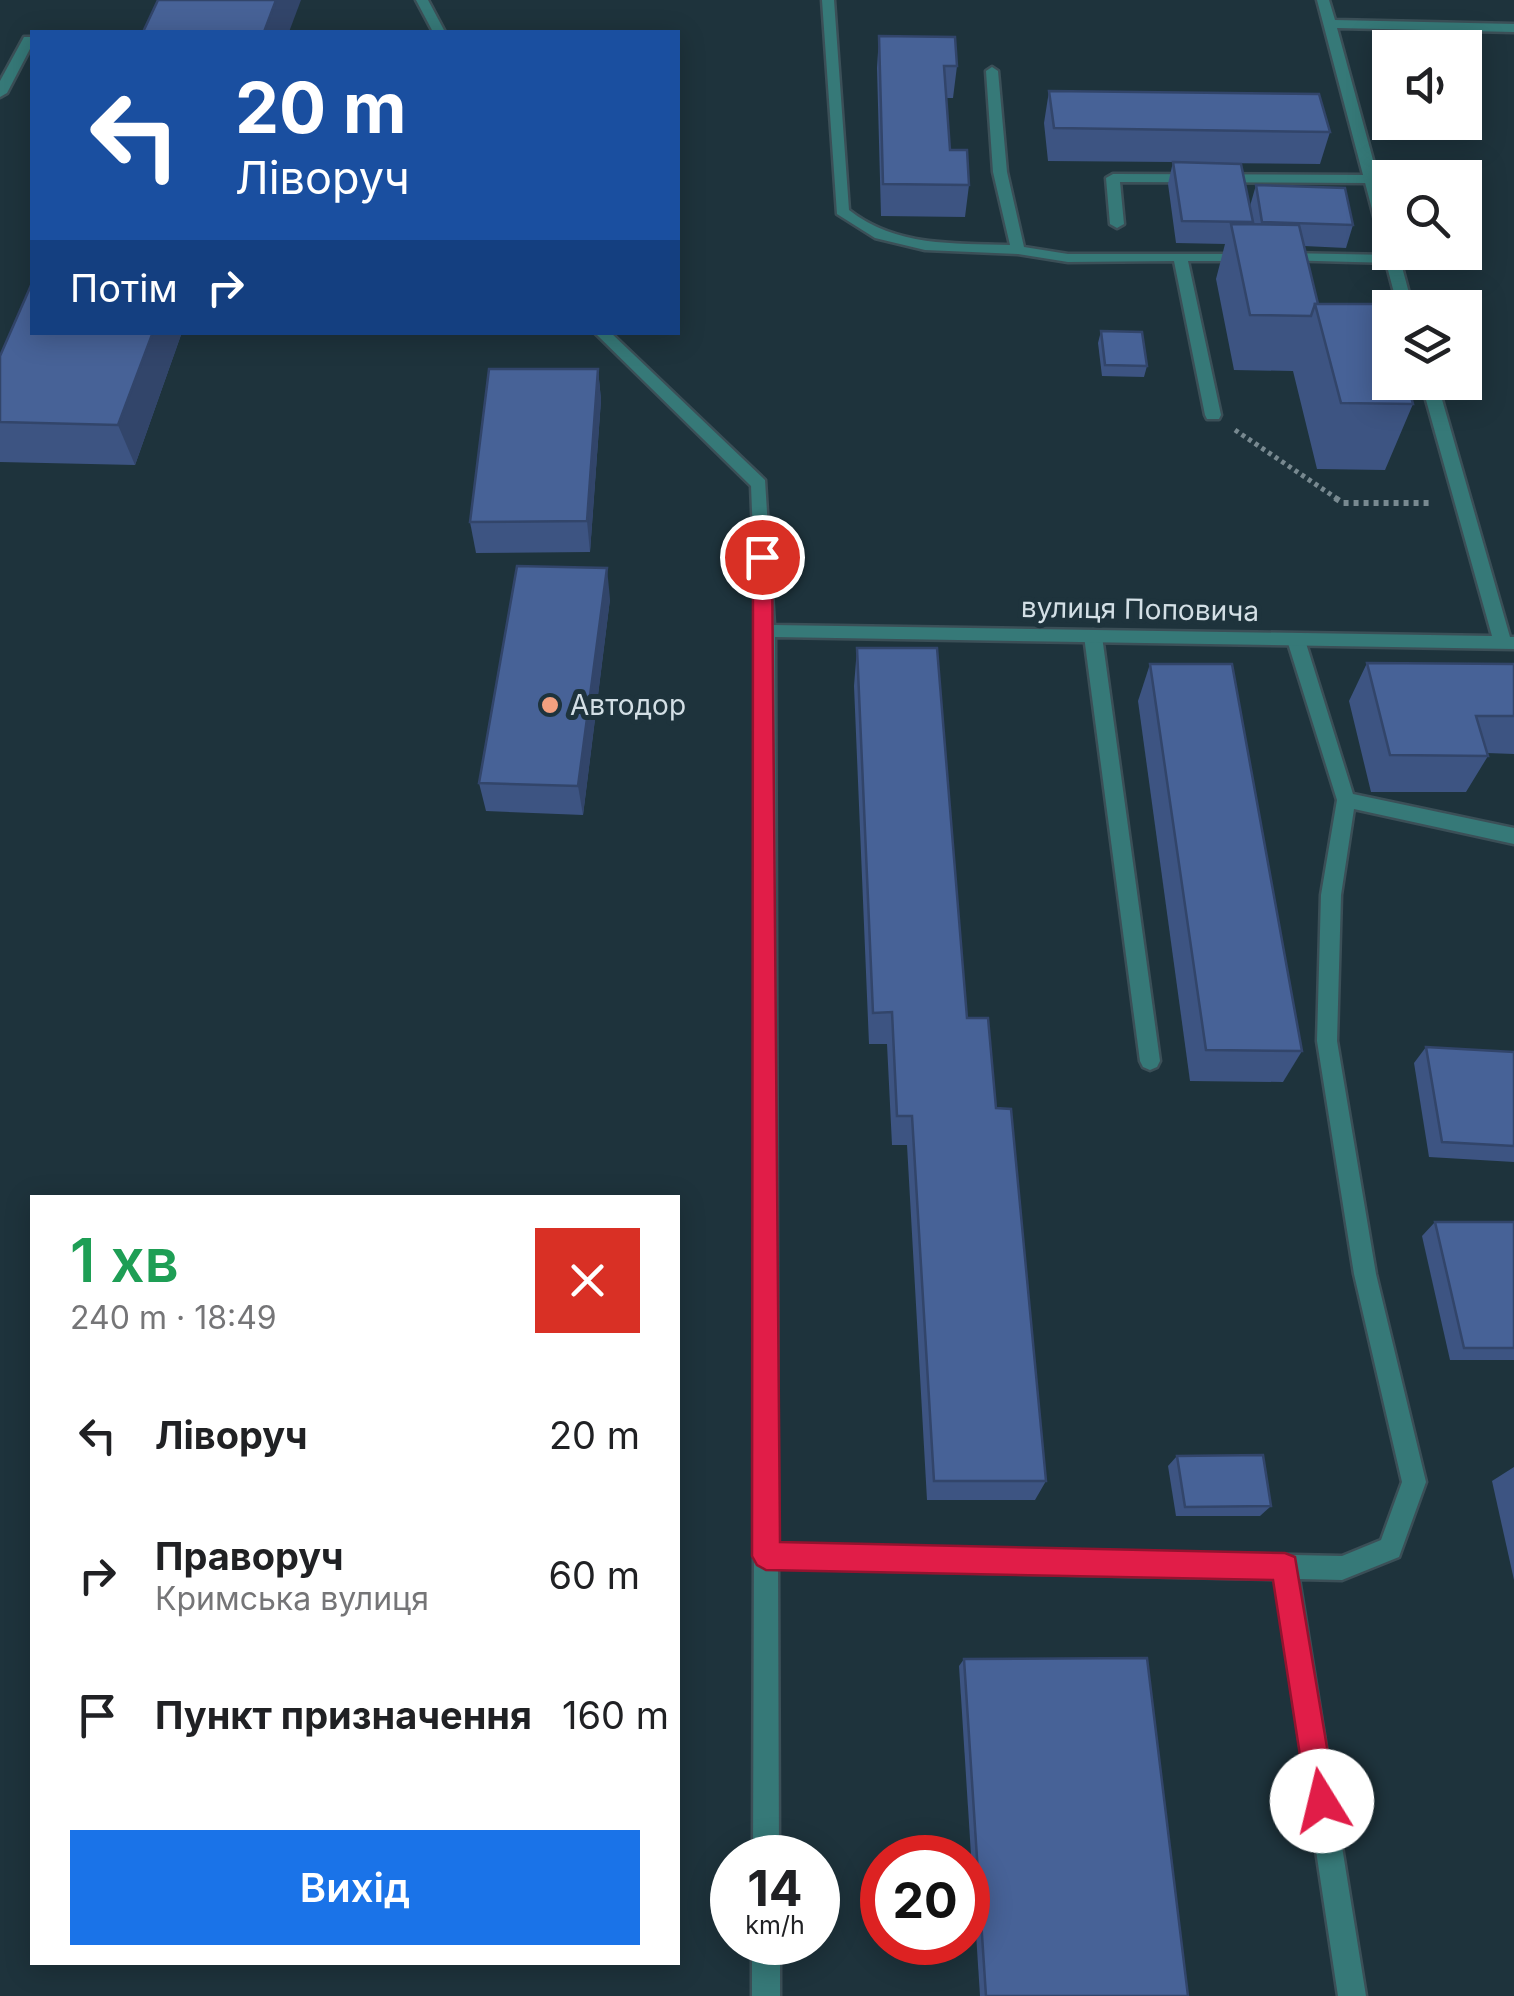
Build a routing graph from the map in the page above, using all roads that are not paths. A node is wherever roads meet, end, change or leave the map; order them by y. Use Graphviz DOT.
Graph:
graph roads {
  1 [pos="422,0"];
  2 [pos="828,0"];
  3 [pos="1323,0"];
  4 [pos="1329,24"];
  5 [pos="1514,28"];
  6 [pos="438,30"];
  7 [pos="29,40"];
  8 [pos="992,71"];
  9 [pos="0,93"];
  10 [pos="1369,179"];
  11 [pos="1372,189"];
  12 [pos="1118,224"];
  13 [pos="1018,250"];
  14 [pos="1180,256"];
  15 [pos="1372,259"];
  16 [pos="604,335"];
  17 [pos="1434,400"];
  18 [pos="1214,415"];
  19 [pos="766,630"];
  20 [pos="1094,636"];
  21 [pos="1296,640"];
  22 [pos="1509,643"];
  23 [pos="1346,800"];
  24 [pos="1514,836"];
  25 [pos="1150,1061"];
  26 [pos="766,1556"];
  27 [pos="1285,1567"];
  28 [pos="766,1835"];
  29 [pos="766,1965"];
  30 [pos="766,1996"];
  31 [pos="1352,1996"];
  1 -- 6 [label="street"];
  2 -- 13 [label="street"];
  3 -- 4 [label="street"];
  4 -- 5 [label="street"];
  4 -- 10 [label="street"];
  7 -- 9 [label="street"];
  8 -- 13 [label="street"];
  10 -- 11 [label="street"];
  10 -- 12 [label="street"];
  13 -- 14 [label="street"];
  14 -- 15 [label="street"];
  14 -- 18 [label="street"];
  16 -- 19 [label="street"];
  17 -- 22 [label="street"];
  19 -- 20 [label="street, вулиця Поповича"];
  19 -- 26 [label="street"];
  20 -- 21 [label="street, вулиця Поповича"];
  20 -- 25 [label="street"];
  21 -- 22 [label="street, вулиця Поповича"];
  21 -- 23 [label="street"];
  23 -- 24 [label="street"];
  23 -- 27 [label="street"];
  26 -- 27 [label="street"];
  26 -- 28 [label="street"];
  27 -- 31 [label="street"];
  29 -- 30 [label="street"];
}
